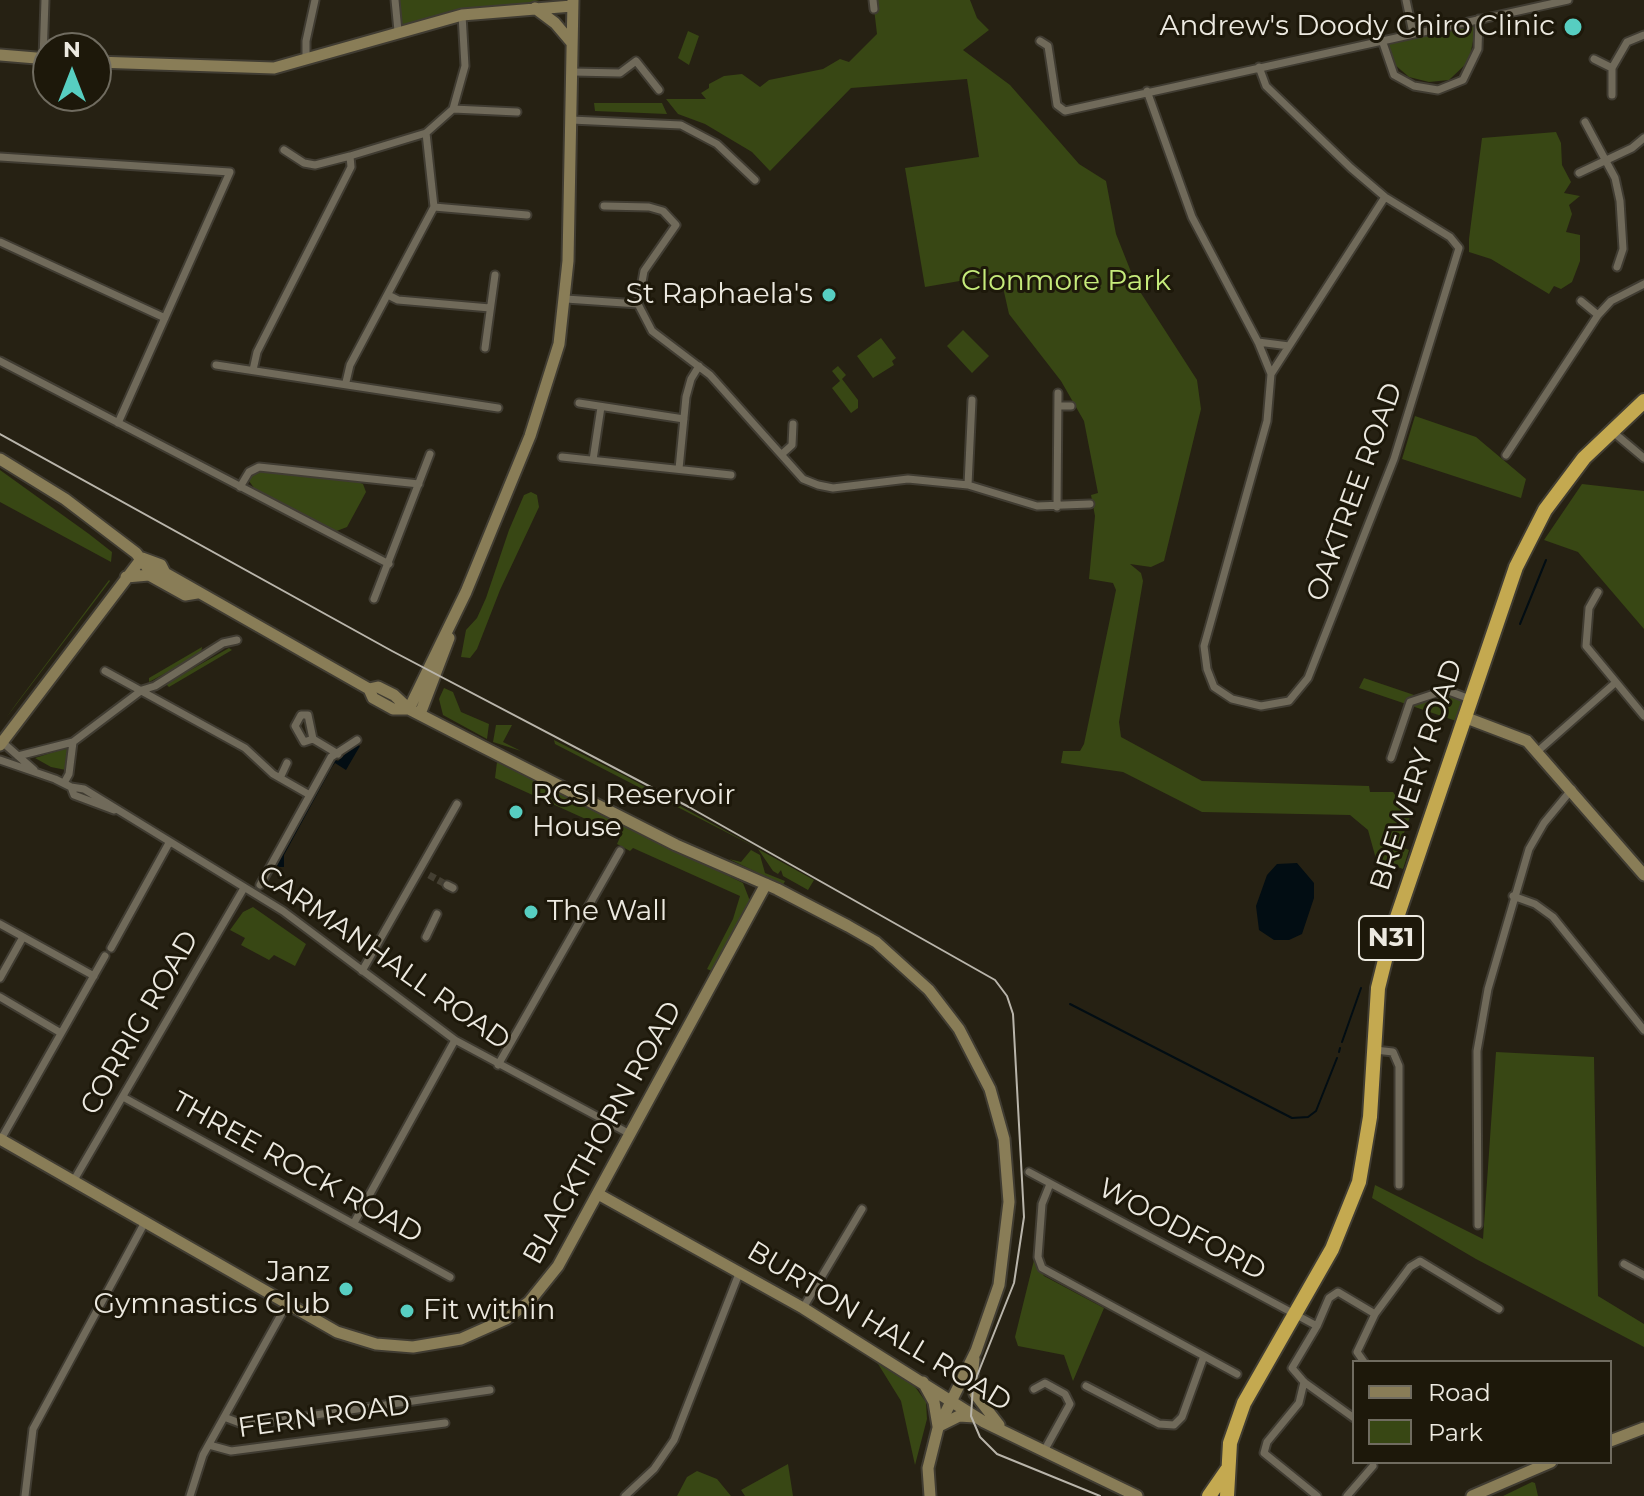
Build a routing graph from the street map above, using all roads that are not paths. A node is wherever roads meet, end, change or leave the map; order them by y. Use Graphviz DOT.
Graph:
graph roads {
  1 [pos="45,0"];
  2 [pos="315,0"];
  3 [pos="395,0"];
  4 [pos="1406,0"];
  5 [pos="1568,0"];
  6 [pos="572,3"];
  7 [pos="535,8"];
  8 [pos="462,15"];
  9 [pos="1479,19"];
  10 [pos="398,31"];
  11 [pos="46,32"];
  12 [pos="1413,33"];
  13 [pos="1644,35"];
  14 [pos="1382,40"];
  15 [pos="1040,41"];
  16 [pos="573,44"];
  17 [pos="0,55"];
  18 [pos="32,58"];
  19 [pos="1594,59"];
  20 [pos="306,60"];
  21 [pos="112,63"];
  22 [pos="1259,67"];
  23 [pos="1612,68"];
  24 [pos="573,72"];
  25 [pos="659,90"];
  26 [pos="1147,91"];
  27 [pos="1612,95"];
  28 [pos="453,109"];
  29 [pos="517,112"];
  30 [pos="571,120"];
  31 [pos="1585,122"];
  32 [pos="426,133"];
  33 [pos="1644,138"];
  34 [pos="284,150"];
  35 [pos="350,156"];
  36 [pos="0,157"];
  37 [pos="1606,160"];
  38 [pos="1579,173"];
  39 [pos="755,180"];
  40 [pos="1385,197"];
  41 [pos="604,206"];
  42 [pos="434,207"];
  43 [pos="527,215"];
  44 [pos="0,242"];
  45 [pos="1617,267"];
  46 [pos="495,275"];
  47 [pos="1644,284"];
  48 [pos="388,295"];
  49 [pos="566,299"];
  50 [pos="1581,301"];
  51 [pos="638,304"];
  52 [pos="490,308"];
  53 [pos="1598,315"];
  54 [pos="165,318"];
  55 [pos="1258,342"];
  56 [pos="1289,346"];
  57 [pos="485,348"];
  58 [pos="0,361"];
  59 [pos="216,365"];
  60 [pos="699,366"];
  61 [pos="253,370"];
  62 [pos="1271,374"];
  63 [pos="346,382"];
  64 [pos="1058,393"];
  65 [pos="972,400"];
  66 [pos="1644,401"];
  67 [pos="579,403"];
  68 [pos="1058,406"];
  69 [pos="1071,406"];
  70 [pos="601,407"];
  71 [pos="498,408"];
  72 [pos="684,419"];
  73 [pos="118,423"];
  74 [pos="793,424"];
  75 [pos="1611,430"];
  76 [pos="430,454"];
  77 [pos="782,454"];
  78 [pos="1506,455"];
  79 [pos="562,457"];
  80 [pos="1644,458"];
  81 [pos="0,459"];
  82 [pos="593,460"];
  83 [pos="679,469"];
  84 [pos="731,475"];
  85 [pos="419,484"];
  86 [pos="968,485"];
  87 [pos="240,487"];
  88 [pos="1090,504"];
  89 [pos="1057,507"];
  90 [pos="127,546"];
  91 [pos="142,558"];
  92 [pos="389,564"];
  93 [pos="126,577"];
  94 [pos="1598,592"];
  95 [pos="197,593"];
  96 [pos="374,599"];
  97 [pos="237,640"];
  98 [pos="105,671"];
  99 [pos="1615,683"];
  100 [pos="142,690"];
  101 [pos="1470,699"];
  102 [pos="414,712"];
  103 [pos="1644,716"];
  104 [pos="1464,717"];
  105 [pos="313,739"];
  106 [pos="357,740"];
  107 [pos="1,742"];
  108 [pos="73,742"];
  109 [pos="1538,751"];
  110 [pos="338,754"];
  111 [pos="18,756"];
  112 [pos="1391,758"];
  113 [pos="0,760"];
  114 [pos="287,763"];
  115 [pos="36,771"];
  116 [pos="276,776"];
  117 [pos="268,784"];
  118 [pos="67,785"];
  119 [pos="1572,789"];
  120 [pos="308,794"];
  121 [pos="457,804"];
  122 [pos="169,843"];
  123 [pos="620,851"];
  124 [pos="1644,875"];
  125 [pos="766,884"];
  126 [pos="260,885"];
  127 [pos="244,888"];
  128 [pos="1513,896"];
  129 [pos="437,914"];
  130 [pos="0,924"];
  131 [pos="23,937"];
  132 [pos="426,937"];
  133 [pos="111,948"];
  134 [pos="105,956"];
  135 [pos="362,971"];
  136 [pos="94,976"];
  137 [pos="0,978"];
  138 [pos="0,997"];
  139 [pos="1644,1030"];
  140 [pos="61,1033"];
  141 [pos="455,1040"];
  142 [pos="1373,1050"];
  143 [pos="498,1065"];
  144 [pos="123,1097"];
  145 [pos="630,1134"];
  146 [pos="0,1140"];
  147 [pos="1029,1172"];
  148 [pos="74,1180"];
  149 [pos="1050,1184"];
  150 [pos="1399,1185"];
  151 [pos="598,1194"];
  152 [pos="862,1209"];
  153 [pos="355,1221"];
  154 [pos="145,1222"];
  155 [pos="1478,1225"];
  156 [pos="1624,1264"];
  157 [pos="740,1271"];
  158 [pos="1644,1274"];
  159 [pos="450,1277"];
  160 [pos="287,1304"];
  161 [pos="803,1308"];
  162 [pos="1499,1309"];
  163 [pos="1375,1314"];
  164 [pos="1292,1315"];
  165 [pos="1317,1326"];
  166 [pos="976,1351"];
  167 [pos="1204,1356"];
  168 [pos="1363,1360"];
  169 [pos="1237,1374"];
  170 [pos="962,1375"];
  171 [pos="1304,1382"];
  172 [pos="927,1384"];
  173 [pos="1086,1386"];
  174 [pos="1034,1389"];
  175 [pos="490,1390"];
  176 [pos="950,1399"];
  177 [pos="224,1417"];
  178 [pos="1352,1417"];
  179 [pos="979,1418"];
  180 [pos="445,1423"];
  181 [pos="938,1428"];
  182 [pos="1002,1428"];
  183 [pos="1644,1428"];
  184 [pos="1612,1440"];
  185 [pos="209,1445"];
  186 [pos="1044,1451"];
  187 [pos="1546,1464"];
  188 [pos="1373,1466"];
  189 [pos="1227,1470"];
  190 [pos="1357,1488"];
  191 [pos="1228,1494"];
  192 [pos="25,1496"];
  193 [pos="190,1496"];
  194 [pos="625,1496"];
  195 [pos="930,1496"];
  196 [pos="1137,1496"];
  197 [pos="1209,1496"];
  198 [pos="1317,1496"];
  199 [pos="1347,1496"];
  200 [pos="1367,1496"];
  201 [pos="1472,1496"];
  1 -- 11 [label="street"];
  2 -- 20 [label="street"];
  3 -- 10 [label="street"];
  4 -- 12 [label="street"];
  5 -- 9 [label="street"];
  6 -- 7 [label="street"];
  6 -- 16 [label="street"];
  7 -- 8 [label="street"];
  7 -- 16 [label="street"];
  8 -- 10 [label="street"];
  8 -- 28 [label="street"];
  9 -- 12 [label="street"];
  9 -- 14 [label="street"];
  10 -- 20 [label="street"];
  12 -- 14 [label="street"];
  13 -- 23 [label="street"];
  14 -- 22 [label="street"];
  15 -- 26 [label="street"];
  16 -- 24 [label="street"];
  17 -- 18 [label="street"];
  19 -- 23 [label="street"];
  20 -- 21 [label="street"];
  22 -- 26 [label="street"];
  22 -- 40 [label="street"];
  23 -- 27 [label="street"];
  24 -- 25 [label="street"];
  24 -- 30 [label="street"];
  26 -- 55 [label="street"];
  28 -- 29 [label="street"];
  28 -- 32 [label="street"];
  30 -- 39 [label="street"];
  30 -- 49 [label="street"];
  31 -- 37 [label="street"];
  32 -- 35 [label="street"];
  32 -- 42 [label="street"];
  33 -- 37 [label="street"];
  34 -- 35 [label="street"];
  35 -- 61 [label="street"];
  36 -- 54 [label="street"];
  37 -- 38 [label="street"];
  37 -- 45 [label="street"];
  40 -- 56 [label="street"];
  40 -- 62 [label="street, OAKTREE ROAD"];
  41 -- 51 [label="street"];
  42 -- 43 [label="street"];
  42 -- 48 [label="street"];
  44 -- 54 [label="street"];
  46 -- 52 [label="street"];
  47 -- 53 [label="street"];
  48 -- 52 [label="street"];
  48 -- 63 [label="street"];
  49 -- 51 [label="street"];
  49 -- 102 [label="street"];
  50 -- 53 [label="street"];
  51 -- 60 [label="street"];
  52 -- 57 [label="street"];
  53 -- 78 [label="street"];
  54 -- 73 [label="street"];
  55 -- 56 [label="street"];
  55 -- 62 [label="street"];
  56 -- 62 [label="street"];
  58 -- 73 [label="street"];
  59 -- 61 [label="street"];
  60 -- 72 [label="street"];
  60 -- 77 [label="street"];
  61 -- 63 [label="street"];
  63 -- 71 [label="street"];
  64 -- 68 [label="street"];
  65 -- 86 [label="street"];
  66 -- 75 [label="highway, BREWERY ROAD / N31"];
  67 -- 70 [label="street"];
  68 -- 69 [label="street"];
  68 -- 89 [label="street"];
  70 -- 72 [label="street"];
  70 -- 82 [label="street"];
  72 -- 83 [label="street"];
  73 -- 87 [label="street"];
  74 -- 77 [label="street"];
  75 -- 80 [label="street"];
  75 -- 101 [label="highway, BREWERY ROAD / N31"];
  76 -- 85 [label="street"];
  77 -- 86 [label="street"];
  79 -- 82 [label="street"];
  81 -- 90 [label="street"];
  82 -- 83 [label="street"];
  83 -- 84 [label="street"];
  85 -- 87 [label="street"];
  85 -- 92 [label="street"];
  86 -- 89 [label="street"];
  87 -- 92 [label="street"];
  88 -- 89 [label="street"];
  90 -- 91 [label="street"];
  90 -- 93 [label="street"];
  91 -- 93 [label="street"];
  91 -- 95 [label="street"];
  92 -- 96 [label="street"];
  93 -- 95 [label="street"];
  93 -- 107 [label="street"];
  94 -- 99 [label="street"];
  95 -- 102 [label="street"];
  97 -- 100 [label="street"];
  98 -- 100 [label="street"];
  99 -- 103 [label="street"];
  99 -- 109 [label="street"];
  100 -- 108 [label="street"];
  100 -- 116 [label="street"];
  101 -- 104 [label="highway, BREWERY ROAD / N31"];
  101 -- 112 [label="street"];
  102 -- 125 [label="street"];
  104 -- 109 [label="street"];
  104 -- 142 [label="highway, BREWERY ROAD / N31"];
  105 -- 105 [label="street"];
  105 -- 110 [label="street"];
  106 -- 110 [label="street"];
  107 -- 111 [label="street, CARMANHALL ROAD"];
  108 -- 111 [label="street"];
  108 -- 118 [label="street"];
  109 -- 119 [label="street"];
  110 -- 120 [label="street"];
  111 -- 115 [label="street, CARMANHALL ROAD"];
  113 -- 115 [label="street, CARMANHALL ROAD"];
  114 -- 116 [label="street"];
  115 -- 118 [label="street, CARMANHALL ROAD"];
  116 -- 117 [label="street"];
  116 -- 120 [label="street"];
  118 -- 122 [label="street, CARMANHALL ROAD"];
  119 -- 124 [label="street"];
  119 -- 128 [label="street"];
  120 -- 126 [label="street"];
  121 -- 135 [label="street"];
  122 -- 127 [label="street, CARMANHALL ROAD"];
  122 -- 133 [label="street"];
  123 -- 143 [label="street"];
  125 -- 145 [label="street, BLACKTHORN ROAD"];
  125 -- 166 [label="street"];
  127 -- 135 [label="street, CARMANHALL ROAD"];
  127 -- 144 [label="street, CORRIG ROAD"];
  128 -- 139 [label="street"];
  128 -- 155 [label="street"];
  129 -- 132 [label="street"];
  130 -- 131 [label="street"];
  131 -- 136 [label="street"];
  131 -- 137 [label="street"];
  134 -- 136 [label="street"];
  135 -- 141 [label="street, CARMANHALL ROAD"];
  136 -- 140 [label="street"];
  138 -- 140 [label="street"];
  140 -- 146 [label="street"];
  141 -- 143 [label="street, CARMANHALL ROAD"];
  141 -- 153 [label="street"];
  142 -- 150 [label="street"];
  142 -- 164 [label="highway, BREWERY ROAD / N31"];
  143 -- 145 [label="street, CARMANHALL ROAD"];
  144 -- 148 [label="street, CORRIG ROAD"];
  144 -- 153 [label="street, THREE ROCK ROAD"];
  145 -- 151 [label="street, BLACKTHORN ROAD"];
  146 -- 148 [label="street, BLACKTHORN ROAD"];
  147 -- 149 [label="street, WOODFORD"];
  148 -- 154 [label="street, BLACKTHORN ROAD"];
  149 -- 164 [label="street, WOODFORD"];
  149 -- 167 [label="street"];
  151 -- 157 [label="street, BURTON HALL ROAD"];
  151 -- 160 [label="street, BLACKTHORN ROAD"];
  152 -- 161 [label="street"];
  153 -- 159 [label="street, THREE ROCK ROAD"];
  154 -- 160 [label="street, BLACKTHORN ROAD"];
  154 -- 192 [label="street"];
  156 -- 158 [label="street"];
  157 -- 161 [label="street, BURTON HALL ROAD"];
  157 -- 194 [label="street"];
  160 -- 177 [label="street"];
  161 -- 172 [label="street, BURTON HALL ROAD"];
  162 -- 163 [label="street"];
  163 -- 165 [label="street"];
  163 -- 168 [label="street"];
  164 -- 165 [label="street, WOODFORD"];
  164 -- 189 [label="highway, BREWERY ROAD / N31"];
  165 -- 171 [label="street"];
  166 -- 170 [label="street"];
  166 -- 182 [label="street"];
  167 -- 169 [label="street"];
  167 -- 173 [label="street"];
  170 -- 172 [label="street"];
  170 -- 176 [label="street"];
  171 -- 178 [label="street"];
  171 -- 198 [label="street"];
  172 -- 176 [label="street, BURTON HALL ROAD"];
  172 -- 181 [label="street"];
  174 -- 186 [label="street"];
  175 -- 177 [label="street"];
  176 -- 179 [label="street, BURTON HALL ROAD"];
  176 -- 181 [label="street"];
  177 -- 185 [label="street"];
  179 -- 181 [label="street"];
  179 -- 182 [label="street, BURTON HALL ROAD"];
  180 -- 185 [label="street, FERN ROAD"];
  181 -- 195 [label="street"];
  182 -- 186 [label="street, BURTON HALL ROAD"];
  183 -- 184 [label="street"];
  185 -- 193 [label="street"];
  186 -- 196 [label="street, BURTON HALL ROAD"];
  187 -- 201 [label="street"];
  188 -- 190 [label="street"];
  189 -- 191 [label="highway, BREWERY ROAD / N31"];
  189 -- 197 [label="highway, BREWERY ROAD / N31"];
  190 -- 199 [label="street"];
  190 -- 200 [label="street"];
}
